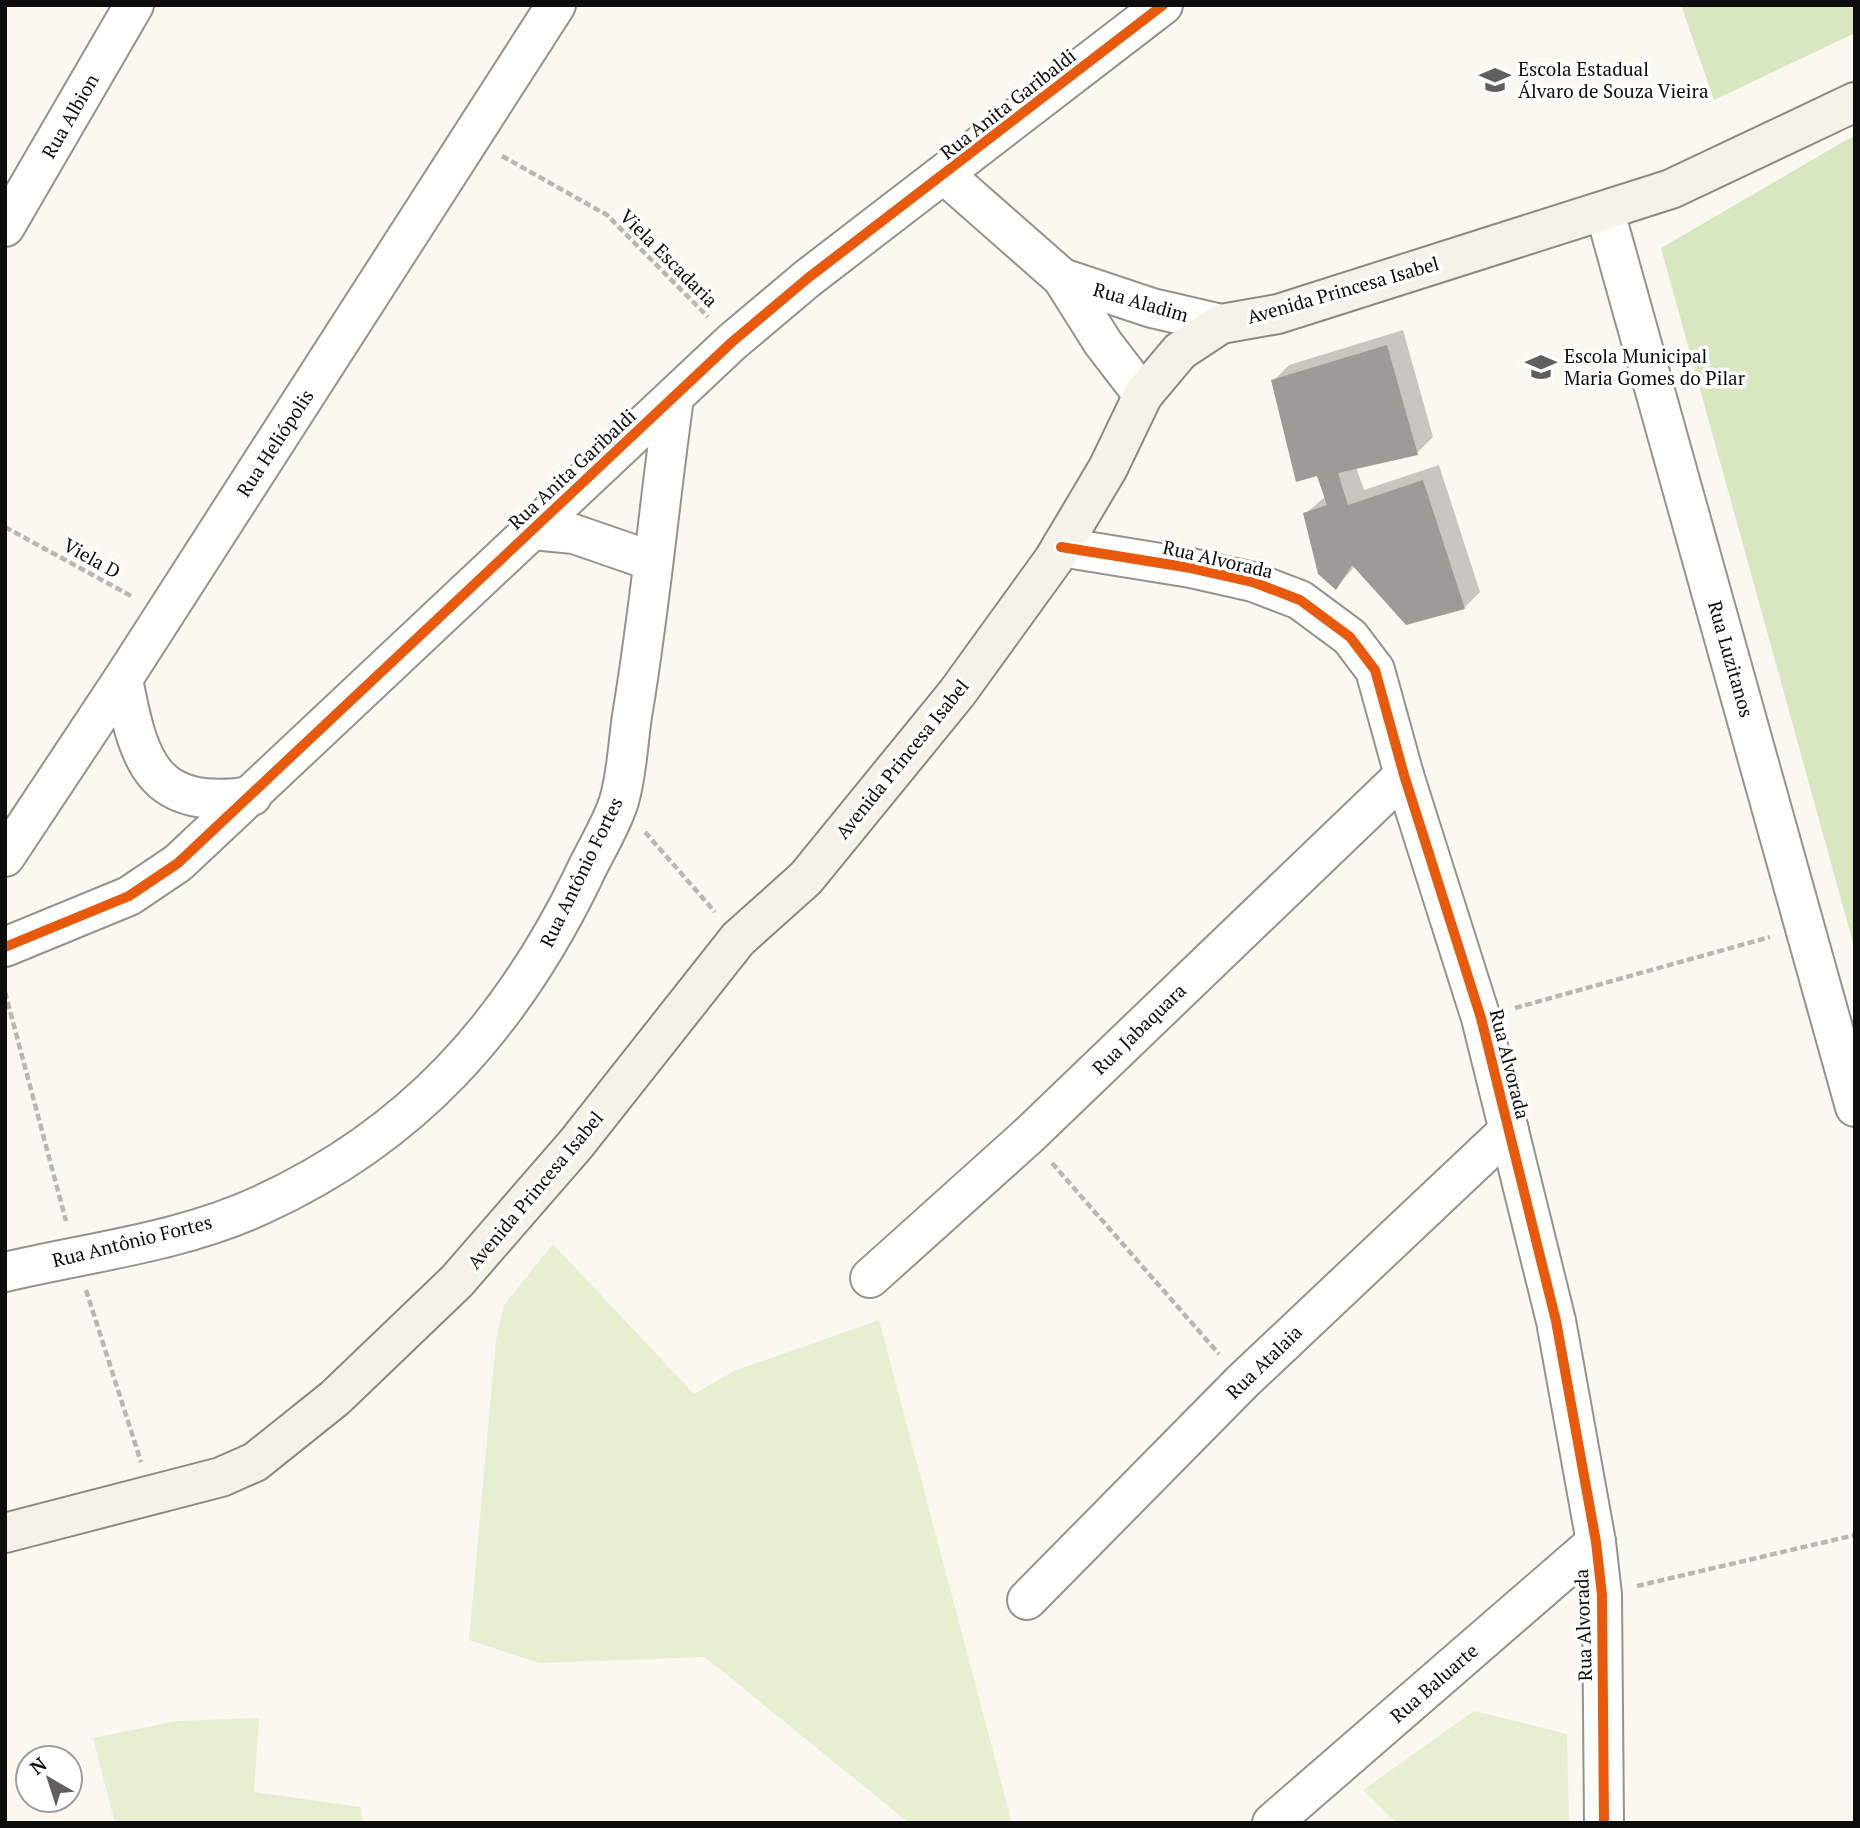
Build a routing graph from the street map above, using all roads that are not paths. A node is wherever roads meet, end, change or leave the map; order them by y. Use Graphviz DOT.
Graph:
graph roads {
  1 [pos="134,5"];
  2 [pos="1163,5"];
  3 [pos="546,13"];
  4 [pos="1855,102"];
  5 [pos="945,175"];
  6 [pos="1605,212"];
  7 [pos="5,227"];
  8 [pos="1062,278"];
  9 [pos="1221,324"];
  10 [pos="1143,395"];
  11 [pos="674,398"];
  12 [pos="533,530"];
  13 [pos="1061,547"];
  14 [pos="652,561"];
  15 [pos="123,679"];
  16 [pos="1404,775"];
  17 [pos="252,796"];
  18 [pos="5,856"];
  19 [pos="5,947"];
  20 [pos="1855,1107"];
  21 [pos="1509,1130"];
  22 [pos="5,1272"];
  23 [pos="870,1278"];
  24 [pos="5,1533"];
  25 [pos="1596,1542"];
  26 [pos="1027,1600"];
  27 [pos="1272,1823"];
  28 [pos="1604,1823"];
  1 -- 7 [label="street, Rua Albion"];
  2 -- 5 [label="street, Rua Anita Garibaldi"];
  3 -- 15 [label="street, Rua Heliópolis"];
  4 -- 6 [label="main road, Avenida Princesa Isabel"];
  5 -- 8 [label="street, Rua Aladim"];
  5 -- 11 [label="street, Rua Anita Garibaldi"];
  6 -- 9 [label="main road, Avenida Princesa Isabel"];
  6 -- 20 [label="street, Rua Luzitanos"];
  8 -- 9 [label="street, Rua Aladim"];
  8 -- 10 [label="street, Rua Aladim"];
  9 -- 10 [label="main road, Avenida Princesa Isabel"];
  10 -- 13 [label="main road, Avenida Princesa Isabel"];
  11 -- 12 [label="street, Rua Anita Garibaldi"];
  11 -- 14 [label="street, Rua Antônio Fortes"];
  12 -- 14 [label="street"];
  12 -- 17 [label="street, Rua Anita Garibaldi"];
  13 -- 16 [label="street, Rua Alvorada"];
  13 -- 24 [label="main road, Avenida Princesa Isabel"];
  14 -- 22 [label="street, Rua Antônio Fortes"];
  15 -- 17 [label="street"];
  15 -- 18 [label="street, Rua Heliópolis"];
  16 -- 21 [label="street, Rua Alvorada"];
  16 -- 23 [label="street, Rua Jabaquara"];
  17 -- 19 [label="street, Rua Anita Garibaldi"];
  21 -- 25 [label="street, Rua Alvorada"];
  21 -- 26 [label="street, Rua Atalaia"];
  25 -- 27 [label="street, Rua Baluarte"];
  25 -- 28 [label="street, Rua Alvorada"];
}
